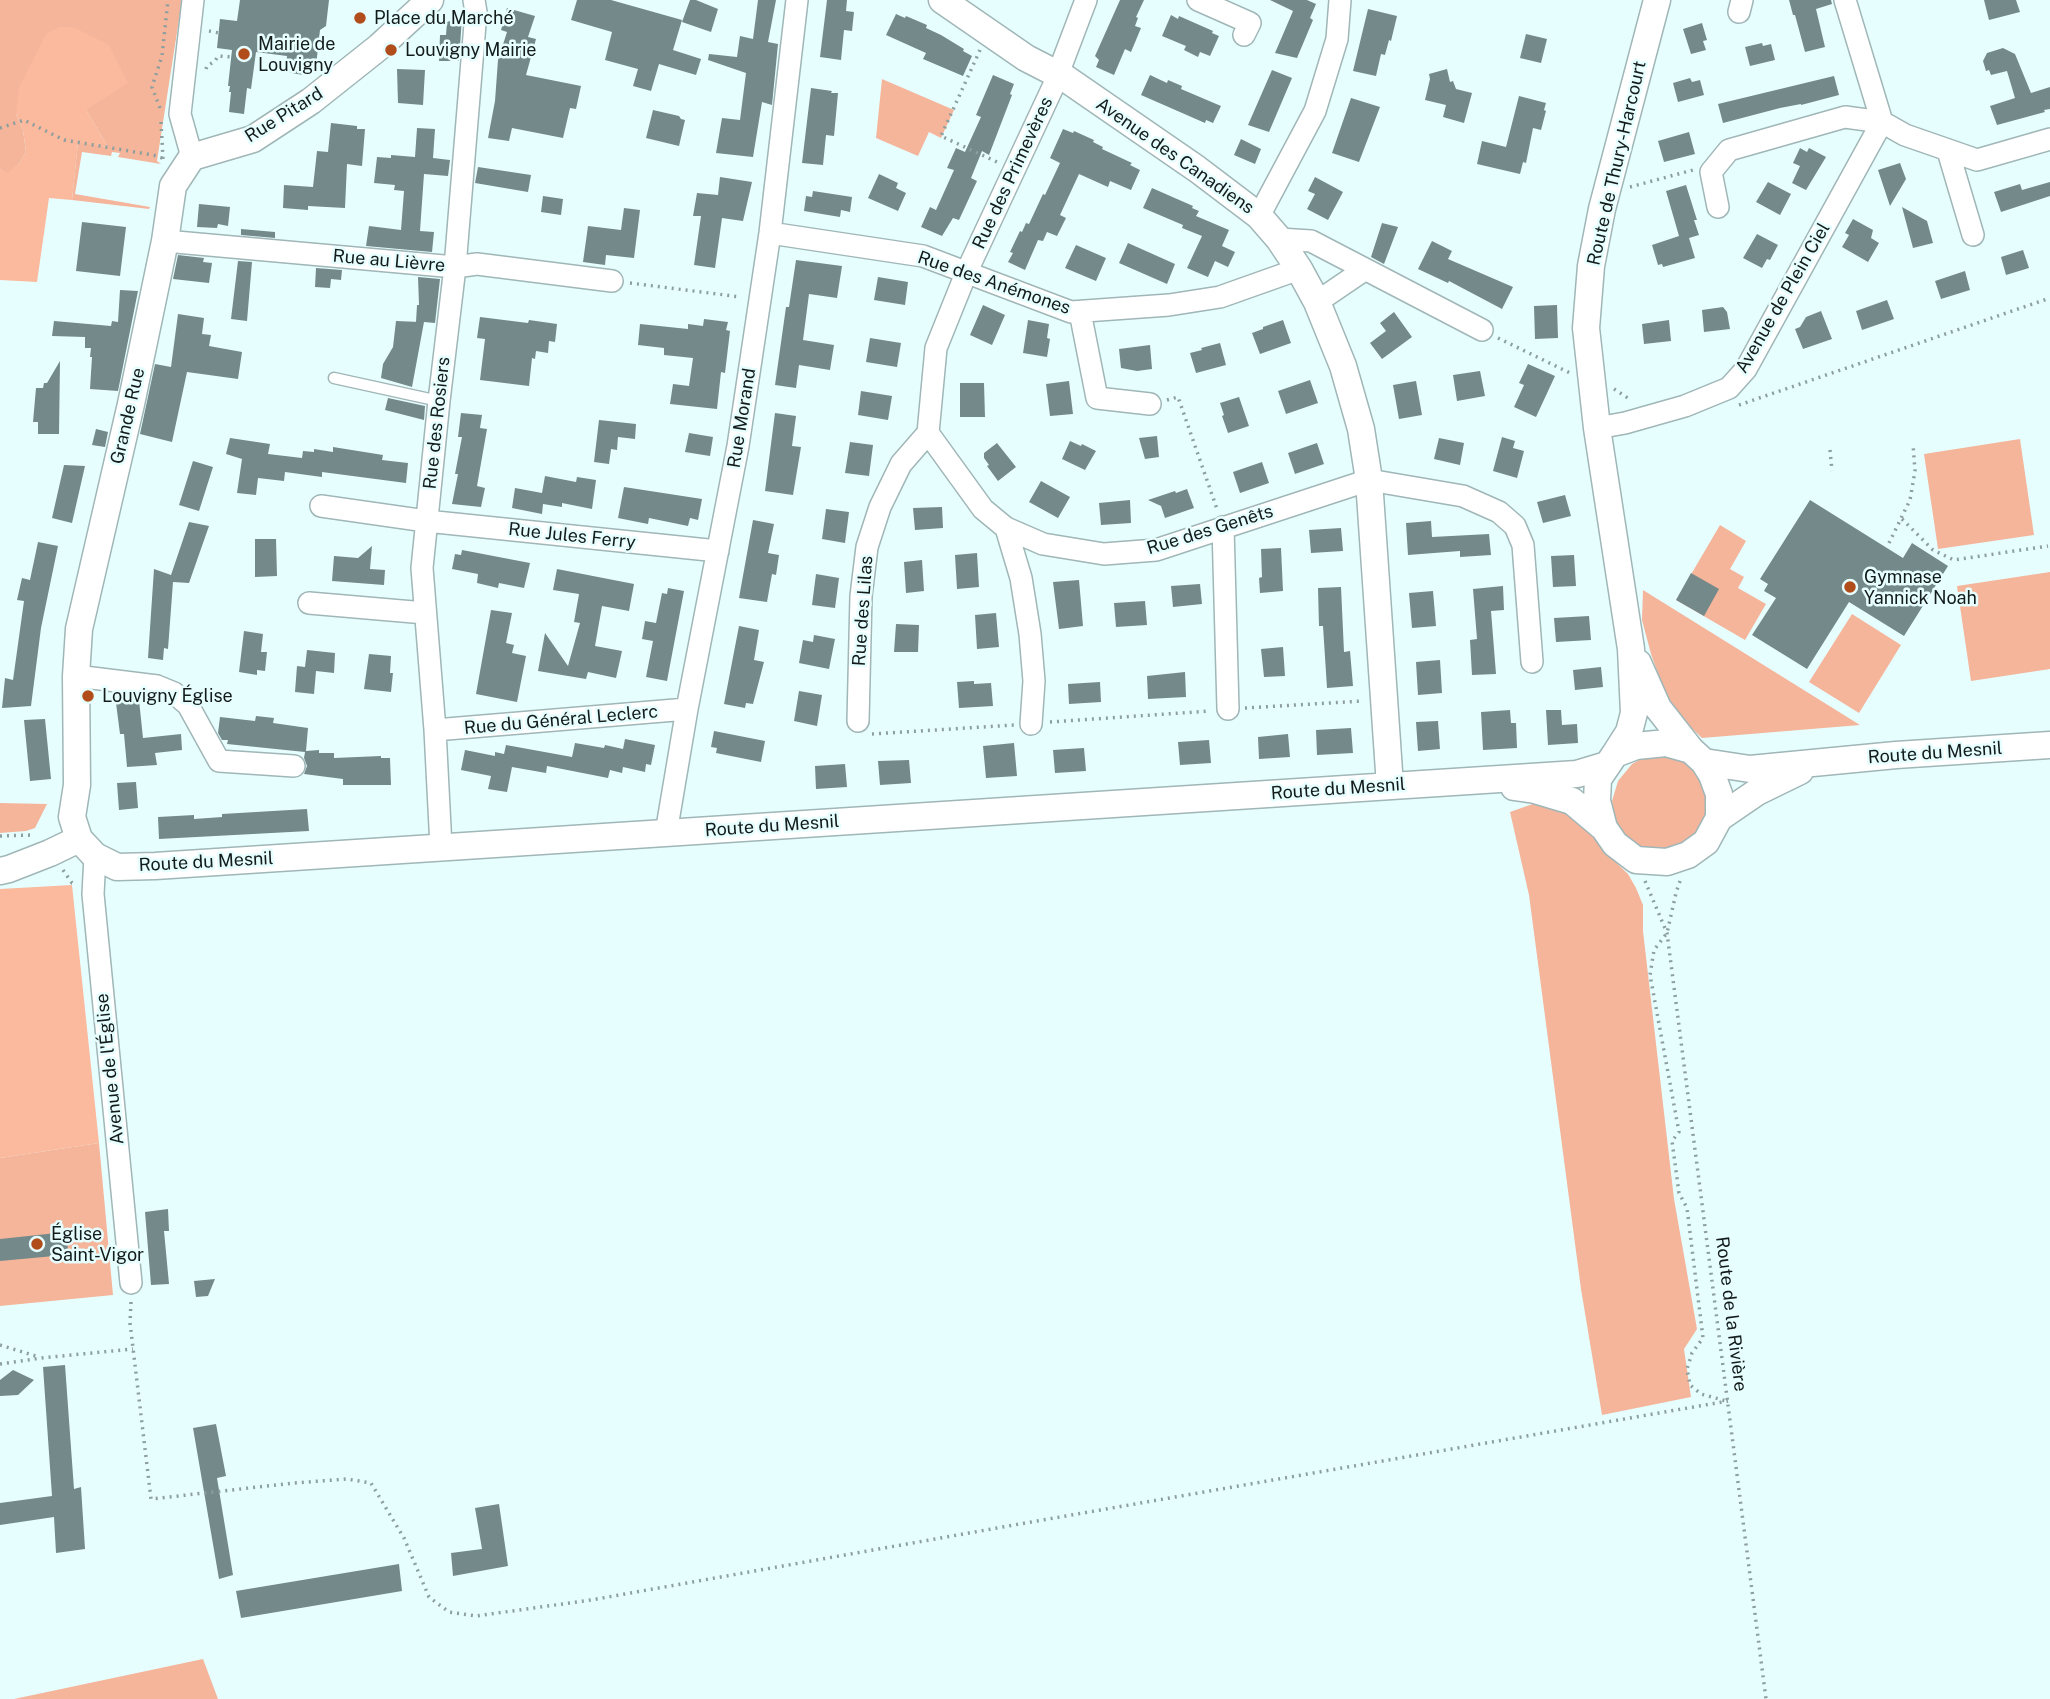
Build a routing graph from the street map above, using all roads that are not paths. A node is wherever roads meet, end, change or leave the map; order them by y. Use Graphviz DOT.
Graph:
graph roads {
  1 [pos="194,0"];
  2 [pos="430,0"];
  3 [pos="474,0"];
  4 [pos="797,0"];
  5 [pos="942,0"];
  6 [pos="1086,0"];
  7 [pos="1198,0"];
  8 [pos="1340,0"];
  9 [pos="1657,0"];
  10 [pos="1845,0"];
  11 [pos="1244,36"];
  12 [pos="1057,74"];
  13 [pos="1882,122"];
  14 [pos="2050,139"];
  15 [pos="1948,151"];
  16 [pos="192,157"];
  17 [pos="1718,207"];
  18 [pos="1259,216"];
  19 [pos="770,233"];
  20 [pos="1973,235"];
  21 [pos="1279,239"];
  22 [pos="164,242"];
  23 [pos="455,267"];
  24 [pos="1299,269"];
  25 [pos="1364,270"];
  26 [pos="967,271"];
  27 [pos="612,281"];
  28 [pos="1317,302"];
  29 [pos="1080,312"];
  30 [pos="1482,330"];
  31 [pos="334,378"];
  32 [pos="439,401"];
  33 [pos="1150,404"];
  34 [pos="1603,427"];
  35 [pos="928,433"];
  36 [pos="1369,480"];
  37 [pos="321,506"];
  38 [pos="426,521"];
  39 [pos="1223,527"];
  40 [pos="1006,528"];
  41 [pos="718,551"];
  42 [pos="309,603"];
  43 [pos="425,612"];
  44 [pos="1631,649"];
  45 [pos="1532,662"];
  46 [pos="75,676"];
  47 [pos="687,709"];
  48 [pos="1228,709"];
  49 [pos="858,721"];
  50 [pos="1031,724"];
  51 [pos="435,730"];
  52 [pos="2050,745"];
  53 [pos="1698,756"];
  54 [pos="1611,760"];
  55 [pos="1821,761"];
  56 [pos="294,766"];
  57 [pos="1475,780"];
  58 [pos="1390,786"];
  59 [pos="1719,818"];
  60 [pos="1605,828"];
  61 [pos="666,833"];
  62 [pos="87,847"];
  63 [pos="441,848"];
  64 [pos="0,871"];
  65 [pos="131,1283"];
  1 -- 16 [label="street"];
  2 -- 16 [label="street, Rue Pitard"];
  3 -- 23 [label="street, Rue des Rosiers"];
  4 -- 19 [label="street, Rue Morand"];
  5 -- 12 [label="street, Avenue des Canadiens"];
  6 -- 12 [label="street, Rue des Primevères"];
  7 -- 11 [label="street"];
  8 -- 18 [label="street"];
  9 -- 34 [label="street, Route de Thury-Harcourt"];
  10 -- 13 [label="street"];
  12 -- 18 [label="street, Avenue des Canadiens"];
  12 -- 26 [label="street, Rue des Primevères"];
  13 -- 15 [label="street"];
  13 -- 17 [label="street"];
  13 -- 34 [label="street, Avenue de Plein Ciel"];
  14 -- 15 [label="street"];
  15 -- 20 [label="street"];
  16 -- 22 [label="street, Grande Rue"];
  18 -- 21 [label="street, Avenue des Canadiens"];
  19 -- 26 [label="street, Rue des Anémones"];
  19 -- 41 [label="street, Rue Morand"];
  21 -- 24 [label="street, Avenue des Canadiens"];
  21 -- 25 [label="street"];
  22 -- 23 [label="street, Rue au Lièvre"];
  22 -- 46 [label="street, Grande Rue"];
  23 -- 27 [label="street, Rue au Lièvre"];
  23 -- 32 [label="street, Rue des Rosiers"];
  24 -- 28 [label="street, Avenue des Canadiens"];
  24 -- 29 [label="street, Rue des Anémones"];
  25 -- 28 [label="street"];
  25 -- 30 [label="street"];
  26 -- 29 [label="street, Rue des Anémones"];
  26 -- 35 [label="street"];
  28 -- 36 [label="street, Avenue des Canadiens"];
  29 -- 33 [label="street"];
  31 -- 32 [label="lane"];
  32 -- 38 [label="street, Rue des Rosiers"];
  34 -- 44 [label="street, Route de Thury-Harcourt"];
  35 -- 40 [label="street, Rue des Genêts"];
  35 -- 49 [label="street, Rue des Lilas"];
  36 -- 39 [label="street, Rue des Genêts"];
  36 -- 45 [label="street"];
  36 -- 58 [label="street, Avenue des Canadiens"];
  37 -- 38 [label="street, Rue Jules Ferry"];
  38 -- 41 [label="street, Rue Jules Ferry"];
  38 -- 43 [label="street, Rue des Rosiers"];
  39 -- 40 [label="street, Rue des Genêts"];
  39 -- 48 [label="street"];
  40 -- 50 [label="street"];
  41 -- 47 [label="street, Rue Morand"];
  42 -- 43 [label="street"];
  43 -- 51 [label="street, Rue des Rosiers"];
  44 -- 53 [label="street, Route de Thury-Harcourt"];
  44 -- 54 [label="street, Route de Thury-Harcourt"];
  46 -- 56 [label="street"];
  46 -- 62 [label="street, Grande Rue"];
  47 -- 51 [label="street, Rue du Général Leclerc"];
  47 -- 61 [label="street, Rue Morand"];
  51 -- 63 [label="street, Rue des Rosiers"];
  52 -- 55 [label="street, Route du Mesnil"];
  53 -- 54 [label="street"];
  53 -- 55 [label="street, Route du Mesnil"];
  53 -- 59 [label="street"];
  54 -- 57 [label="street, Route du Mesnil"];
  54 -- 60 [label="street"];
  55 -- 59 [label="street, Route du Mesnil"];
  57 -- 58 [label="street, Route du Mesnil"];
  57 -- 60 [label="street, Route du Mesnil"];
  58 -- 61 [label="street, Route du Mesnil"];
  59 -- 60 [label="street"];
  61 -- 63 [label="street, Route du Mesnil"];
  62 -- 63 [label="street, Route du Mesnil"];
  62 -- 64 [label="street"];
  62 -- 65 [label="street, Avenue de l'Église"];
}
